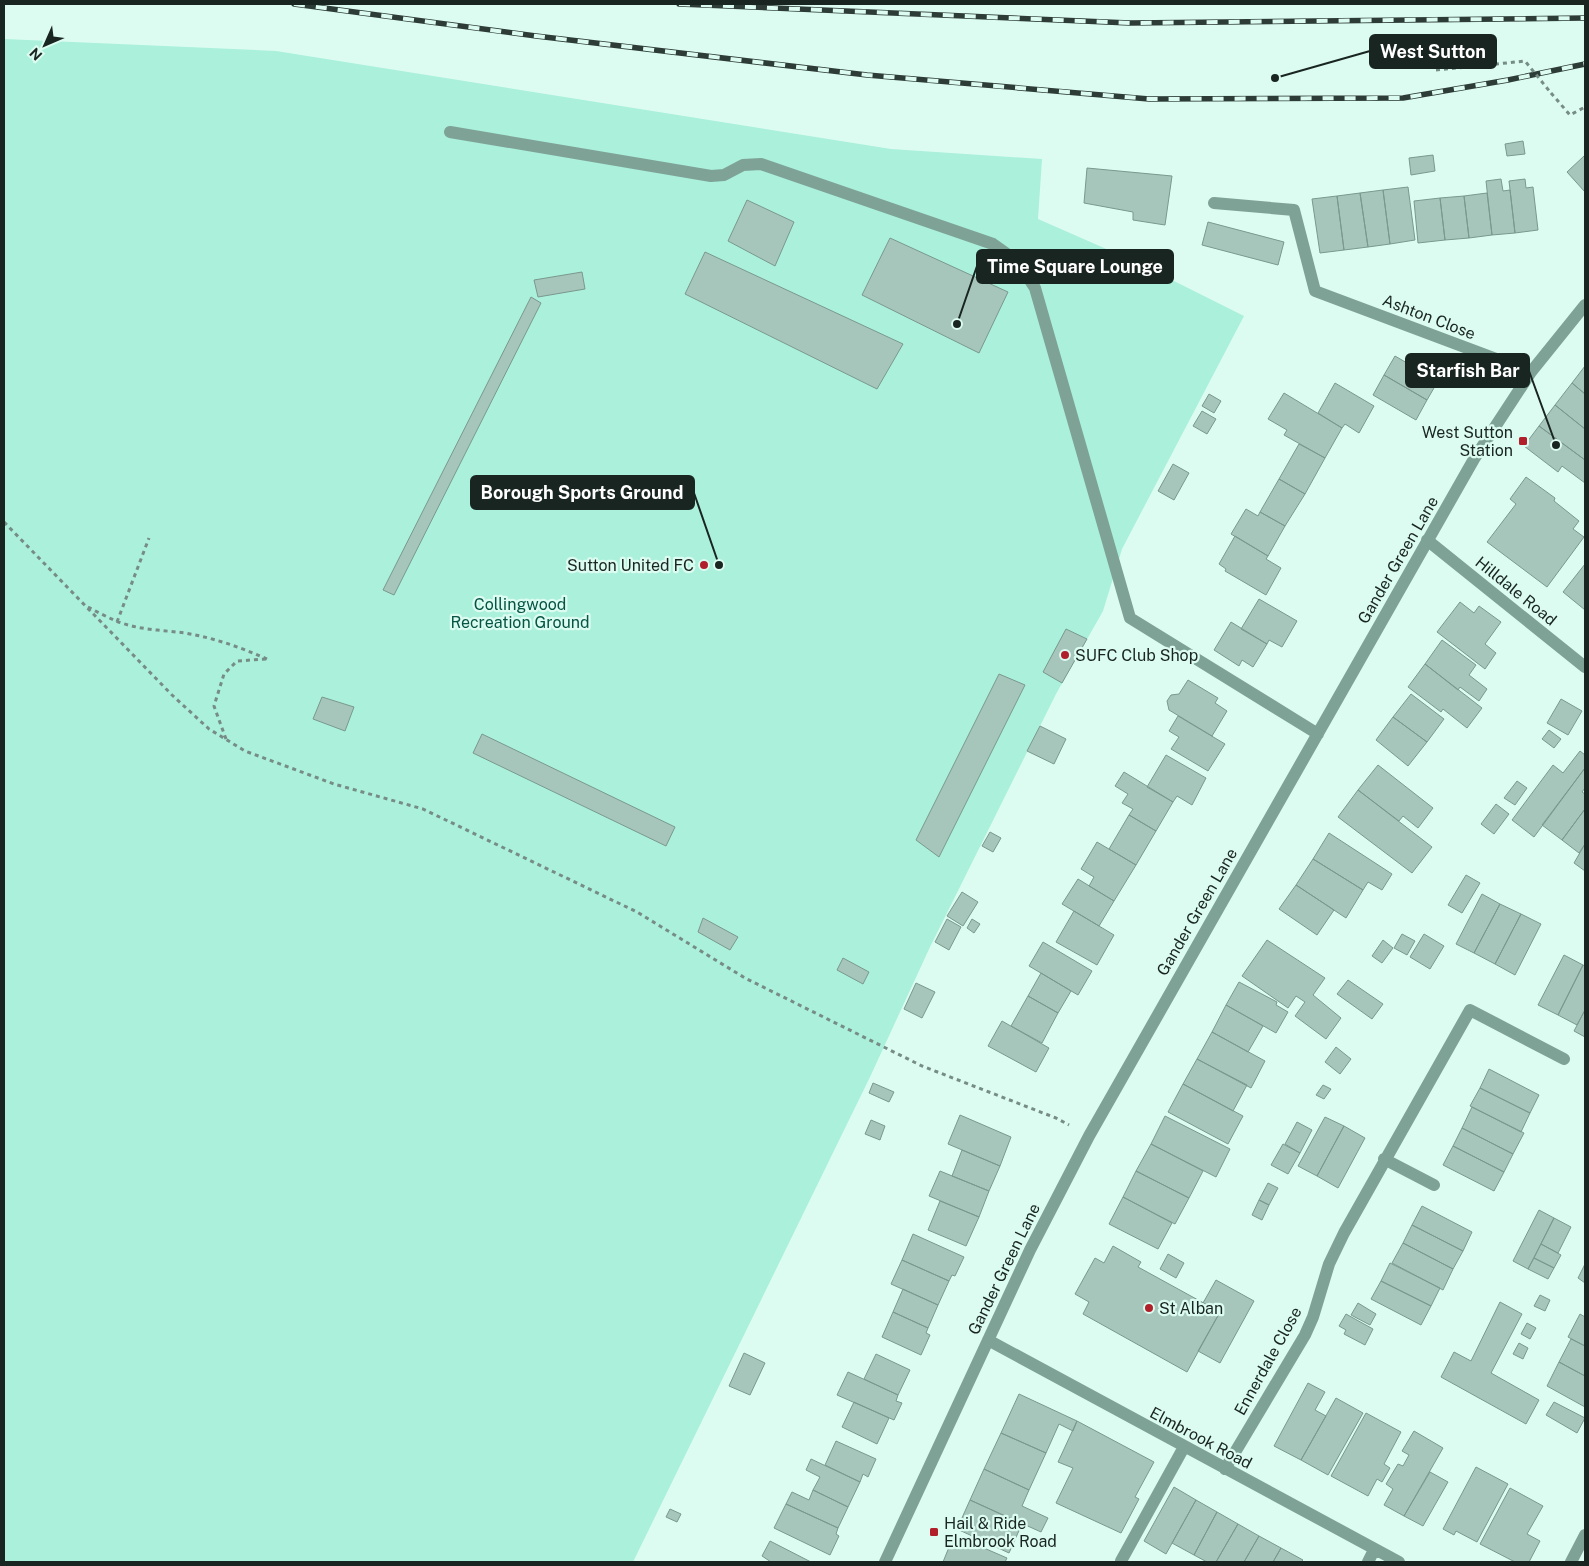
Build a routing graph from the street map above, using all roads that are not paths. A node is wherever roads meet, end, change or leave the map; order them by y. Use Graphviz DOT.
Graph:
graph roads {
  1 [pos="450,132"];
  2 [pos="1214,203"];
  3 [pos="1585,305"];
  4 [pos="1531,372"];
  5 [pos="1427,540"];
  6 [pos="1585,667"];
  7 [pos="1318,734"];
  8 [pos="1564,1060"];
  9 [pos="1384,1158"];
  10 [pos="1434,1185"];
  11 [pos="988,1340"];
  12 [pos="1184,1447"];
  13 [pos="1225,1469"];
  14 [pos="1585,1535"];
  15 [pos="1374,1550"];
  16 [pos="885,1562"];
  17 [pos="1121,1562"];
  18 [pos="1368,1562"];
  19 [pos="1399,1562"];
  20 [pos="1570,1562"];
  1 -- 7 [label="street"];
  2 -- 4 [label="street, Ashton Close"];
  3 -- 4 [label="street, Gander Green Lane"];
  4 -- 5 [label="street, Gander Green Lane"];
  5 -- 6 [label="street, Hilldale Road"];
  5 -- 7 [label="street, Gander Green Lane"];
  7 -- 11 [label="street, Gander Green Lane"];
  8 -- 9 [label="street, Ennerdale Close"];
  9 -- 10 [label="street"];
  9 -- 13 [label="street, Ennerdale Close"];
  11 -- 12 [label="street, Elmbrook Road"];
  11 -- 16 [label="street, Gander Green Lane"];
  12 -- 13 [label="street, Elmbrook Road"];
  12 -- 17 [label="street"];
  13 -- 15 [label="street, Elmbrook Road"];
  14 -- 20 [label="street"];
  15 -- 18 [label="street"];
  15 -- 19 [label="street, Elmbrook Road"];
}
